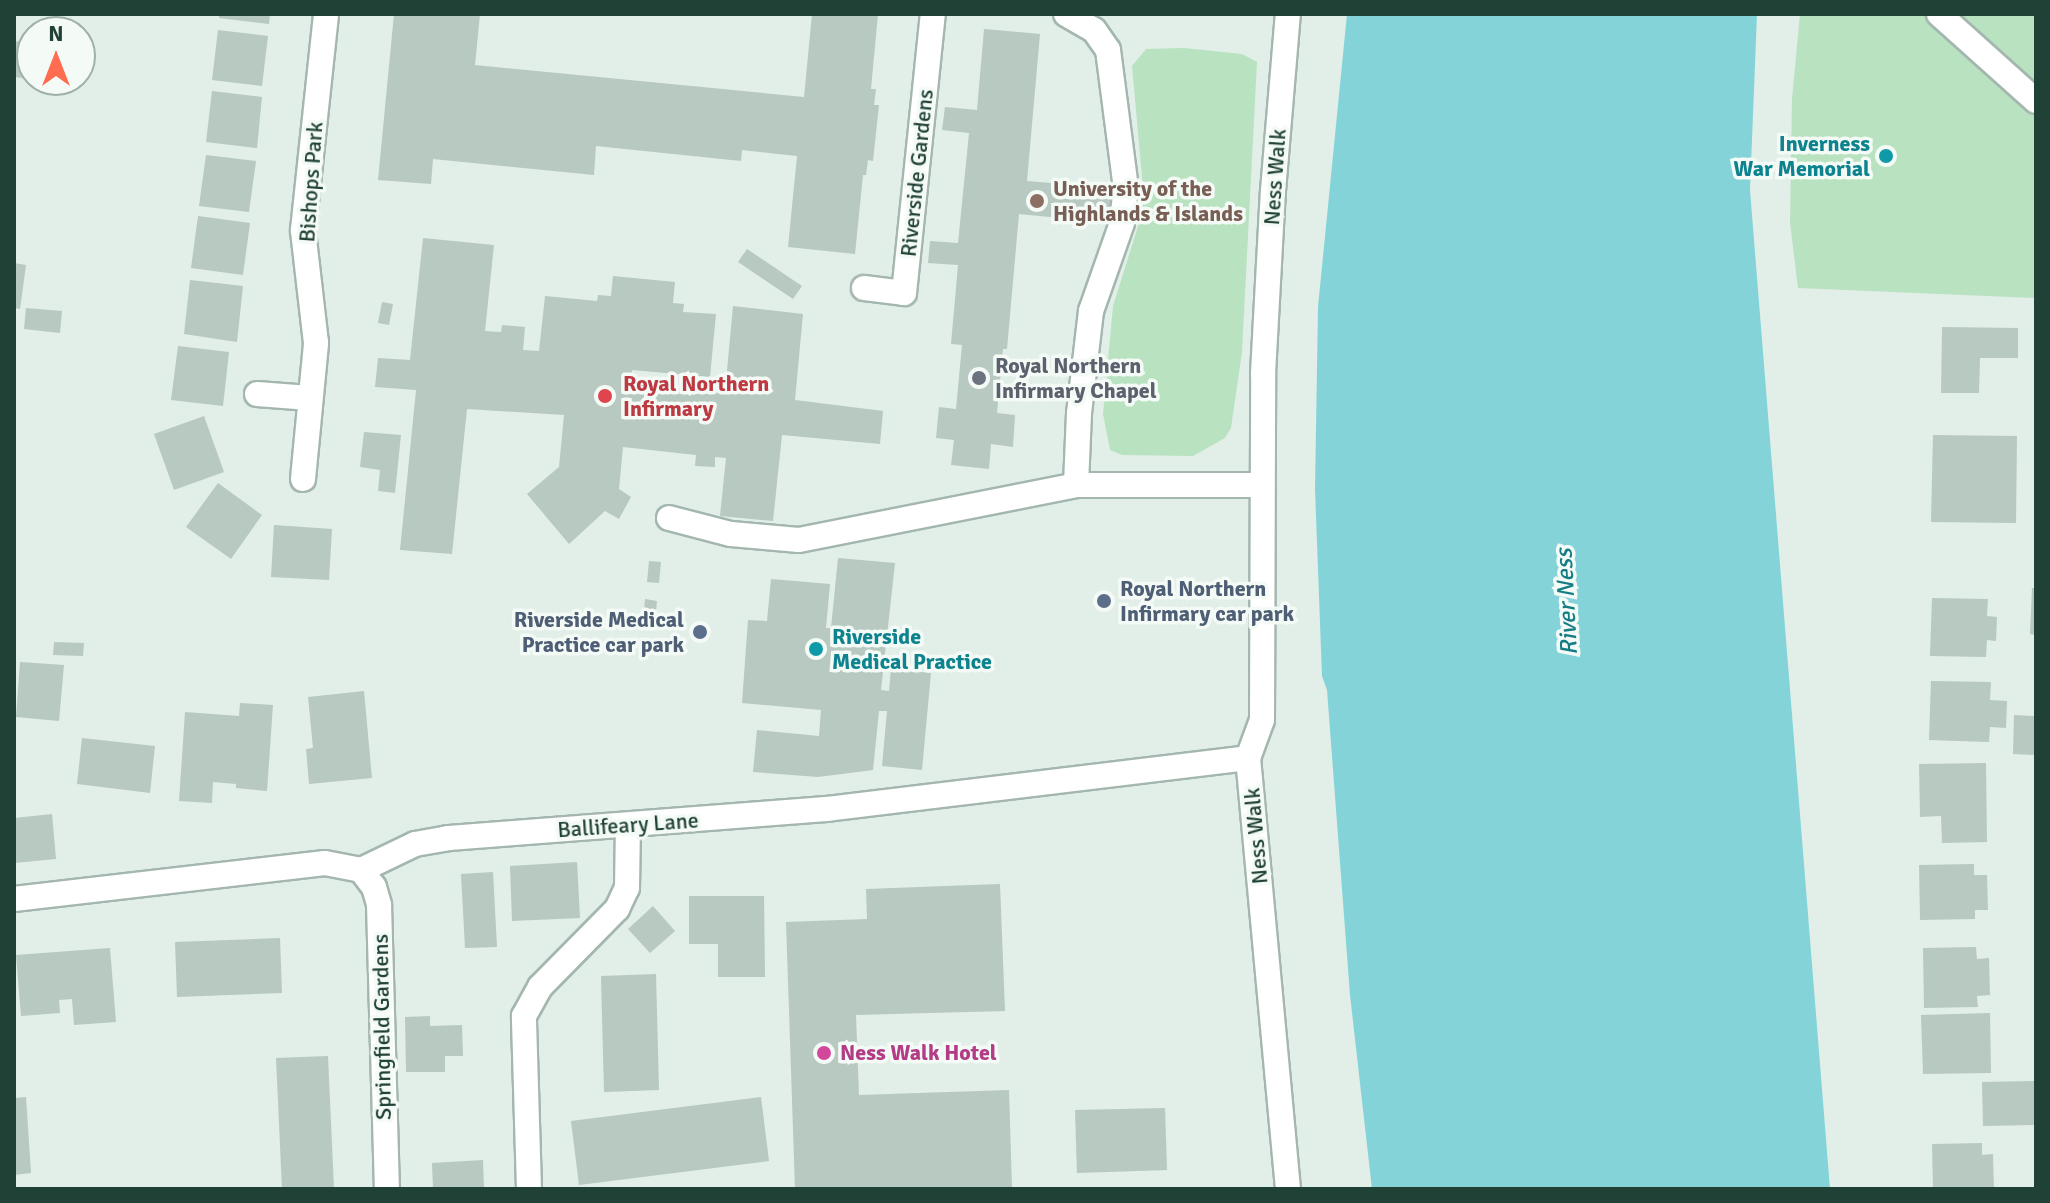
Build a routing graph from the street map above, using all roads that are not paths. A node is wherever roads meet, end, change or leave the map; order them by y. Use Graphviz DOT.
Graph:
graph roads {
  1 [pos="326,14"];
  2 [pos="933,14"];
  3 [pos="1066,14"];
  4 [pos="1288,14"];
  5 [pos="1939,14"];
  6 [pos="2036,101"];
  7 [pos="864,288"];
  8 [pos="257,394"];
  9 [pos="310,398"];
  10 [pos="303,479"];
  11 [pos="1076,485"];
  12 [pos="1262,485"];
  13 [pos="669,518"];
  14 [pos="1248,758"];
  15 [pos="628,825"];
  16 [pos="361,870"];
  17 [pos="14,899"];
  18 [pos="387,1189"];
  19 [pos="529,1189"];
  20 [pos="1288,1189"];
  1 -- 9 [label="street, Bishops Park"];
  2 -- 7 [label="street, Riverside Gardens"];
  3 -- 11 [label="street"];
  4 -- 12 [label="street, Ness Walk"];
  5 -- 6 [label="street"];
  8 -- 9 [label="street"];
  9 -- 10 [label="street, Bishops Park"];
  11 -- 12 [label="street"];
  11 -- 13 [label="street"];
  12 -- 14 [label="street, Ness Walk"];
  14 -- 15 [label="street, Ballifeary Lane"];
  14 -- 20 [label="street, Ness Walk"];
  15 -- 16 [label="street, Ballifeary Lane"];
  15 -- 19 [label="street"];
  16 -- 17 [label="street"];
  16 -- 18 [label="street, Springfield Gardens"];
}
